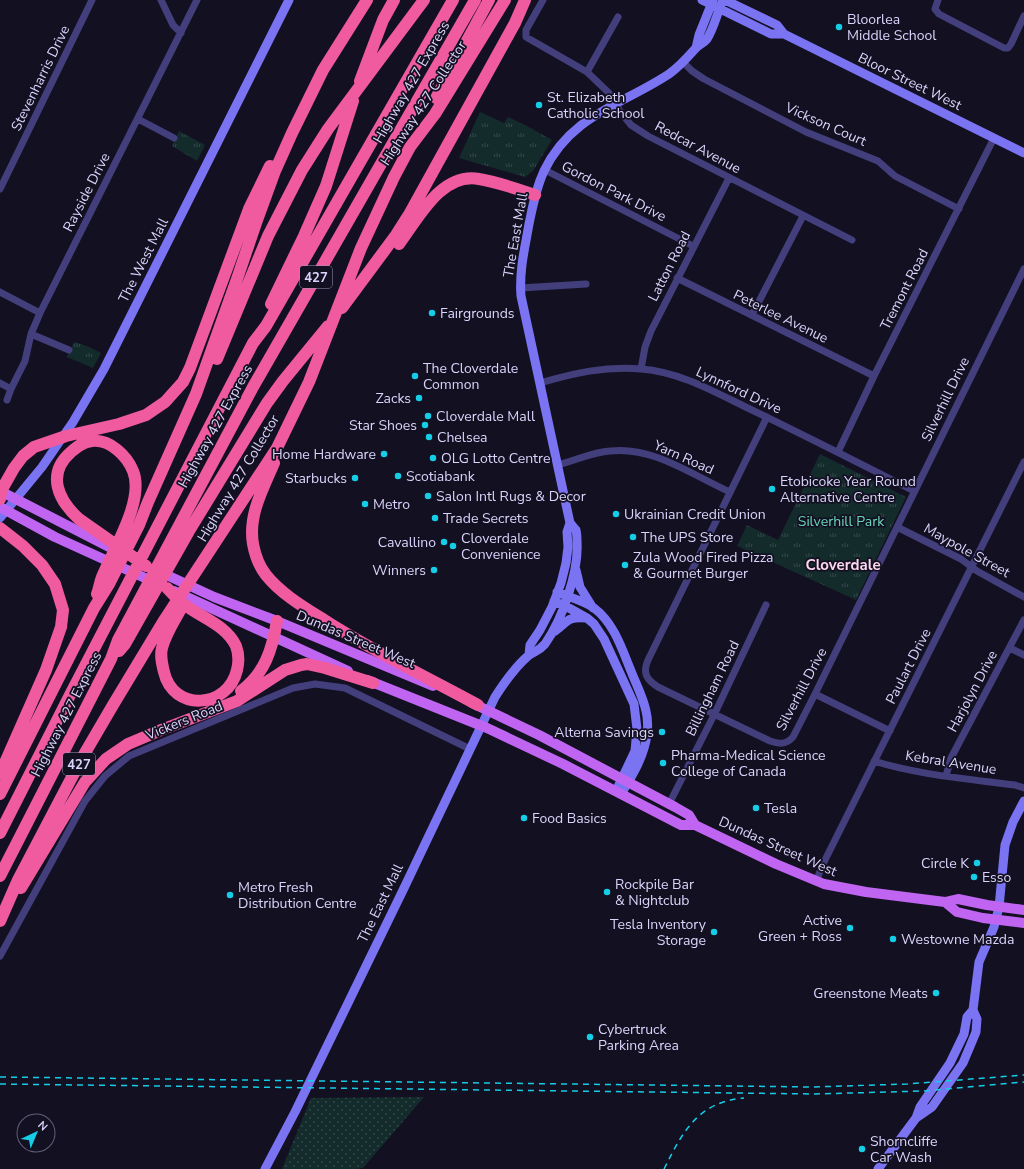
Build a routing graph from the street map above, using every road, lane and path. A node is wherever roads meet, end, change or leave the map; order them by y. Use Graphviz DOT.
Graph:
graph roads {
  1 [pos="92,0"];
  2 [pos="161,0"];
  3 [pos="197,0"];
  4 [pos="289,0"];
  5 [pos="367,0"];
  6 [pos="394,0"];
  7 [pos="424,0"];
  8 [pos="453,0"];
  9 [pos="474,0"];
  10 [pos="489,0"];
  11 [pos="505,0"];
  12 [pos="525,0"];
  13 [pos="543,0"];
  14 [pos="702,0"];
  15 [pos="938,0"];
  16 [pos="718,3"];
  17 [pos="1024,16"];
  18 [pos="618,17"];
  19 [pos="181,33"];
  20 [pos="683,62"];
  21 [pos="587,72"];
  22 [pos="615,104"];
  23 [pos="138,119"];
  24 [pos="292,133"];
  25 [pos="174,138"];
  26 [pos="994,138"];
  27 [pos="410,147"];
  28 [pos="1024,153"];
  29 [pos="545,170"];
  30 [pos="729,178"];
  31 [pos="0,189"];
  32 [pos="535,195"];
  33 [pos="959,209"];
  34 [pos="803,216"];
  35 [pos="852,240"];
  36 [pos="693,246"];
  37 [pos="1024,269"];
  38 [pos="677,278"];
  39 [pos="586,284"];
  40 [pos="520,288"];
  41 [pos="0,292"];
  42 [pos="348,301"];
  43 [pos="40,312"];
  44 [pos="752,315"];
  45 [pos="31,334"];
  46 [pos="254,343"];
  47 [pos="69,350"];
  48 [pos="641,369"];
  49 [pos="874,376"];
  50 [pos="0,383"];
  51 [pos="540,383"];
  52 [pos="11,389"];
  53 [pos="7,400"];
  54 [pos="299,404"];
  55 [pos="767,417"];
  56 [pos="838,452"];
  57 [pos="1024,462"];
  58 [pos="557,465"];
  59 [pos="914,491"];
  60 [pos="730,492"];
  61 [pos="0,494"];
  62 [pos="0,507"];
  63 [pos="0,518"];
  64 [pos="570,523"];
  65 [pos="139,525"];
  66 [pos="897,527"];
  67 [pos="0,528"];
  68 [pos="126,538"];
  69 [pos="146,566"];
  70 [pos="576,567"];
  71 [pos="972,567"];
  72 [pos="167,588"];
  73 [pos="558,592"];
  74 [pos="568,596"];
  75 [pos="1024,597"];
  76 [pos="554,601"];
  77 [pos="142,603"];
  78 [pos="766,605"];
  79 [pos="564,606"];
  80 [pos="594,608"];
  81 [pos="587,618"];
  82 [pos="1024,620"];
  83 [pos="277,621"];
  84 [pos="167,624"];
  85 [pos="552,633"];
  86 [pos="274,637"];
  87 [pos="1010,648"];
  88 [pos="529,655"];
  89 [pos="1024,655"];
  90 [pos="373,683"];
  91 [pos="815,694"];
  92 [pos="478,705"];
  93 [pos="214,710"];
  94 [pos="714,715"];
  95 [pos="890,731"];
  96 [pos="470,749"];
  97 [pos="874,761"];
  98 [pos="0,774"];
  99 [pos="946,776"];
  100 [pos="625,781"];
  101 [pos="1024,788"];
  102 [pos="618,792"];
  103 [pos="0,794"];
  104 [pos="1024,801"];
  105 [pos="669,804"];
  106 [pos="695,824"];
  107 [pos="0,833"];
  108 [pos="0,876"];
  109 [pos="816,882"];
  110 [pos="945,902"];
  111 [pos="999,907"];
  112 [pos="1024,910"];
  113 [pos="2,916"];
  114 [pos="996,920"];
  115 [pos="1024,924"];
  116 [pos="0,956"];
  117 [pos="265,1169"];
  118 [pos="878,1169"];
  1 -- 31 [label="street, Stevenharris Drive"];
  2 -- 19 [label="street"];
  3 -- 19 [label="street, Rayside Drive"];
  4 -- 63 [label="main road, The West Mall"];
  5 -- 24 [label="highway"];
  6 -- 46 [label="highway"];
  7 -- 65 [label="highway"];
  8 -- 46 [label="highway, Highway 427 Express / 427"];
  9 -- 77 [label="highway, Highway 427 Express / 427"];
  10 -- 27 [label="highway"];
  11 -- 27 [label="highway, Highway 427 Collector / 427"];
  12 -- 42 [label="highway"];
  13 -- 21 [label="street, Redcar Avenue"];
  14 -- 16 [label="main road, Bloor Street West"];
  15 -- 17 [label="street"];
  16 -- 20 [label="main road, The East Mall"];
  16 -- 26 [label="main road, Bloor Street West"];
  18 -- 21 [label="street"];
  19 -- 23 [label="street, Rayside Drive"];
  20 -- 22 [label="main road, The East Mall"];
  20 -- 33 [label="street, Vickson Court"];
  21 -- 22 [label="street, Redcar Avenue"];
  22 -- 29 [label="main road, The East Mall"];
  22 -- 30 [label="street, Redcar Avenue"];
  23 -- 25 [label="street"];
  23 -- 43 [label="street, Rayside Drive"];
  24 -- 61 [label="highway"];
  24 -- 65 [label="highway"];
  26 -- 28 [label="main road, Bloor Street West"];
  26 -- 33 [label="street, Tremont Road"];
  27 -- 54 [label="highway, Highway 427 Collector / 427"];
  29 -- 32 [label="main road, The East Mall"];
  29 -- 36 [label="street, Gordon Park Drive"];
  30 -- 34 [label="street, Redcar Avenue"];
  30 -- 36 [label="street, Latton Road"];
  32 -- 40 [label="main road, The East Mall"];
  32 -- 42 [label="highway"];
  33 -- 49 [label="street, Tremont Road"];
  34 -- 35 [label="street, Redcar Avenue"];
  34 -- 44 [label="street"];
  36 -- 38 [label="street, Latton Road"];
  37 -- 59 [label="street, Silverhill Drive"];
  38 -- 44 [label="street, Peterlee Avenue"];
  38 -- 48 [label="street, Latton Road"];
  39 -- 40 [label="street"];
  40 -- 51 [label="main road, The East Mall"];
  41 -- 43 [label="street"];
  42 -- 77 [label="highway"];
  43 -- 45 [label="street, Rayside Drive"];
  44 -- 49 [label="street, Peterlee Avenue"];
  45 -- 47 [label="street"];
  45 -- 52 [label="street, Rayside Drive"];
  46 -- 107 [label="highway, Highway 427 Express / 427"];
  48 -- 51 [label="street, Lynnford Drive"];
  48 -- 55 [label="street, Lynnford Drive"];
  49 -- 56 [label="street, Tremont Road"];
  50 -- 52 [label="street"];
  51 -- 58 [label="main road, The East Mall"];
  52 -- 53 [label="street, Rayside Drive"];
  54 -- 84 [label="highway, Highway 427 Collector / 427"];
  54 -- 92 [label="highway"];
  55 -- 56 [label="street, Lynnford Drive"];
  55 -- 60 [label="street, Silverhill Drive"];
  56 -- 59 [label="street, Lynnford Drive"];
  57 -- 71 [label="street, Paulart Drive"];
  58 -- 60 [label="street, Yarn Road"];
  58 -- 64 [label="main road, The East Mall"];
  59 -- 66 [label="street, Silverhill Drive"];
  60 -- 94 [label="street, Silverhill Drive"];
  61 -- 69 [label="main road, Dundas Street West"];
  62 -- 72 [label="main road, Dundas Street West"];
  64 -- 70 [label="main road, The East Mall"];
  64 -- 73 [label="main road, The East Mall"];
  65 -- 68 [label="highway"];
  66 -- 71 [label="street, Maypole Street"];
  66 -- 91 [label="street, Silverhill Drive"];
  67 -- 98 [label="highway"];
  68 -- 69 [label="highway"];
  68 -- 103 [label="highway"];
  69 -- 83 [label="main road, Dundas Street West"];
  70 -- 74 [label="main road, The East Mall"];
  70 -- 80 [label="main road"];
  71 -- 75 [label="street, Maypole Street"];
  71 -- 95 [label="street, Paulart Drive"];
  72 -- 84 [label="highway"];
  72 -- 86 [label="main road, Dundas Street West"];
  73 -- 74 [label="main road"];
  73 -- 76 [label="main road, The East Mall"];
  74 -- 79 [label="main road, The East Mall"];
  74 -- 80 [label="main road"];
  76 -- 79 [label="main road"];
  76 -- 88 [label="main road, The East Mall"];
  77 -- 108 [label="highway, Highway 427 Express / 427"];
  78 -- 94 [label="street, Billingham Road"];
  79 -- 81 [label="main road"];
  79 -- 85 [label="main road, The East Mall"];
  80 -- 100 [label="main road"];
  81 -- 85 [label="main road"];
  81 -- 100 [label="main road"];
  82 -- 87 [label="street, Harjolyn Drive"];
  83 -- 86 [label="highway"];
  83 -- 92 [label="main road, Dundas Street West"];
  84 -- 113 [label="highway, 427"];
  85 -- 88 [label="main road, The East Mall"];
  86 -- 90 [label="main road, Dundas Street West"];
  86 -- 93 [label="highway"];
  87 -- 89 [label="street"];
  87 -- 99 [label="street, Harjolyn Drive"];
  88 -- 96 [label="main road, The East Mall"];
  90 -- 93 [label="highway"];
  90 -- 102 [label="main road, Dundas Street West"];
  91 -- 94 [label="street, Silverhill Drive"];
  91 -- 95 [label="street"];
  92 -- 100 [label="main road, Dundas Street West"];
  93 -- 113 [label="highway"];
  94 -- 105 [label="street, Billingham Road"];
  95 -- 97 [label="street, Paulart Drive"];
  96 -- 116 [label="street, Vickers Road"];
  96 -- 117 [label="main road, The East Mall"];
  97 -- 99 [label="street, Kebral Avenue"];
  97 -- 109 [label="street, Paulart Drive"];
  99 -- 101 [label="street, Kebral Avenue"];
  100 -- 102 [label="main road"];
  100 -- 105 [label="main road, Dundas Street West"];
  102 -- 106 [label="main road, Dundas Street West"];
  104 -- 111 [label="main road"];
  105 -- 106 [label="main road, Dundas Street West"];
  106 -- 109 [label="main road, Dundas Street West"];
  109 -- 110 [label="main road, Dundas Street West"];
  110 -- 111 [label="main road, Dundas Street West"];
  110 -- 114 [label="main road, Dundas Street West"];
  111 -- 112 [label="main road, Dundas Street West"];
  111 -- 114 [label="main road"];
  114 -- 115 [label="main road, Dundas Street West"];
  114 -- 118 [label="main road"];
}
